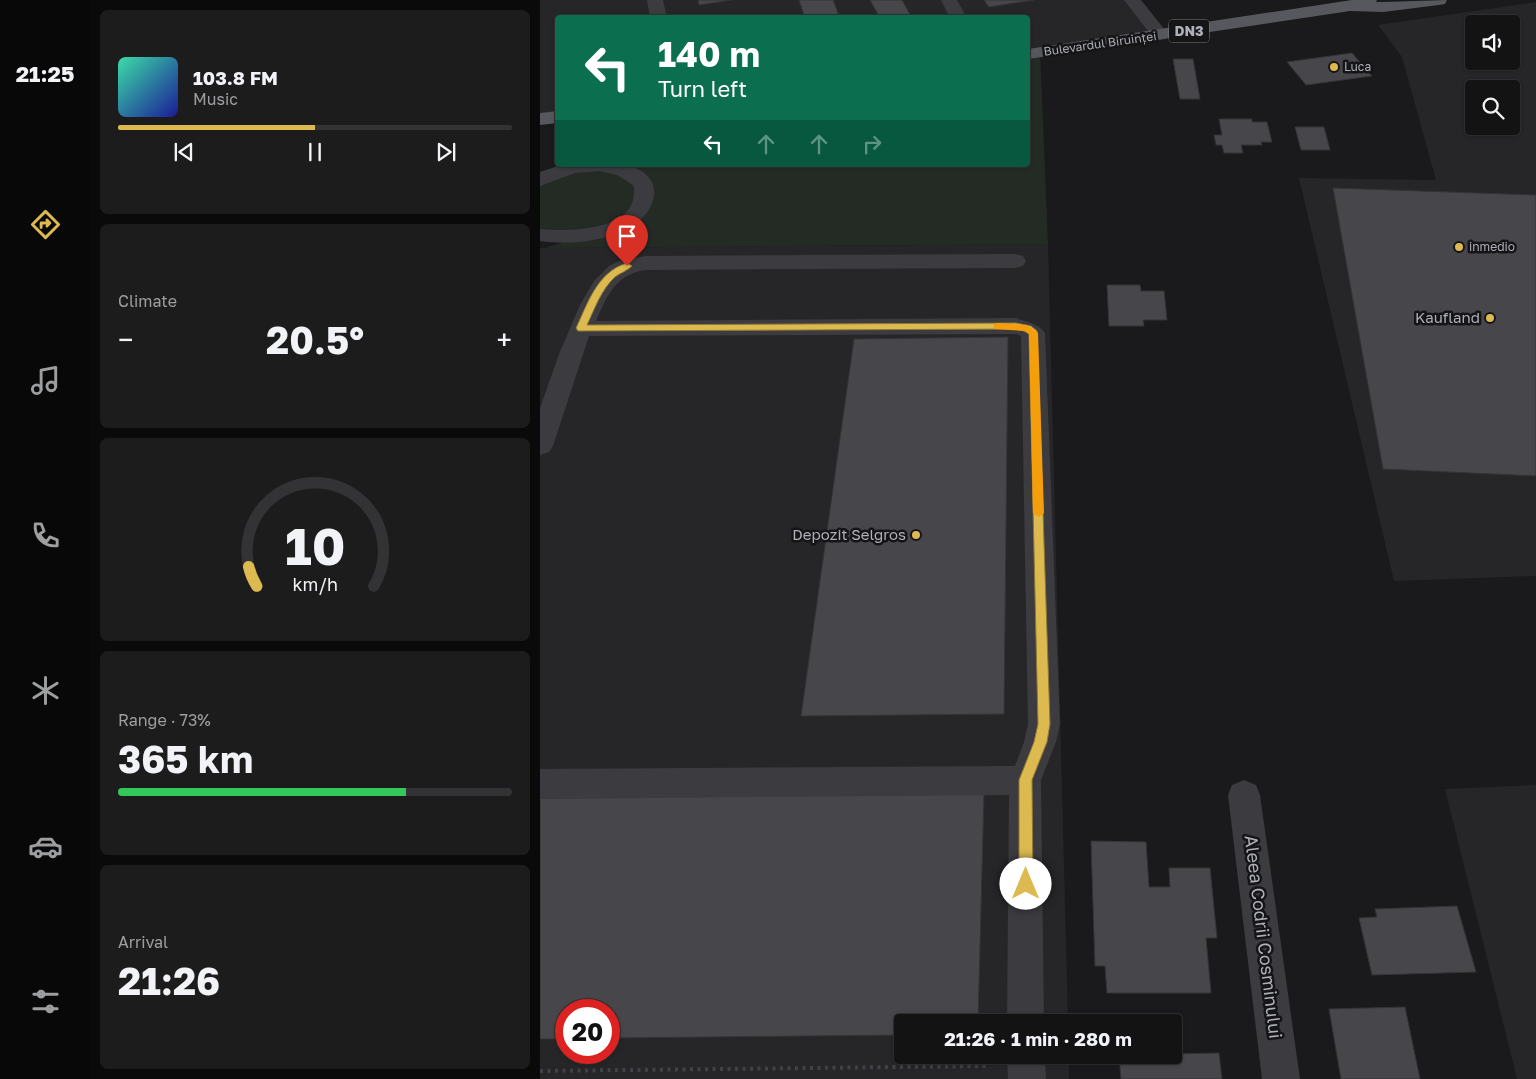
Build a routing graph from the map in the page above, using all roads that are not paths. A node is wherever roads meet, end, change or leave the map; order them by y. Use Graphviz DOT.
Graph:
graph roads {
  1 [pos="655,0"];
  2 [pos="949,0"];
  3 [pos="1132,0"];
  4 [pos="1369,0"];
  5 [pos="1439,0"];
  6 [pos="1350,6"];
  7 [pos="658,15"];
  8 [pos="957,15"];
  9 [pos="1160,36"];
  10 [pos="1030,54"];
  11 [pos="555,117"];
  12 [pos="540,119"];
  13 [pos="555,130"];
  14 [pos="540,133"];
  15 [pos="581,167"];
  16 [pos="612,167"];
  17 [pos="549,170"];
  18 [pos="540,235"];
  19 [pos="576,238"];
  20 [pos="540,250"];
  21 [pos="1015,261"];
  22 [pos="581,328"];
  23 [pos="540,446"];
  24 [pos="1026,780"];
  25 [pos="540,784"];
  26 [pos="1244,795"];
  27 [pos="1026,1014"];
  28 [pos="1281,1079"];
  1 -- 7 [label="street"];
  2 -- 8 [label="street"];
  3 -- 9 [label="street"];
  4 -- 6 [label="main road, Bulevardul Biruinței / DN3"];
  5 -- 6 [label="main road, Bulevardul Biruinței / DN3"];
  6 -- 9 [label="main road, Bulevardul Biruinței / DN3"];
  9 -- 10 [label="main road, Bulevardul Biruinței / DN3"];
  11 -- 12 [label="main road"];
  13 -- 14 [label="main road"];
  15 -- 17 [label="street"];
  16 -- 19 [label="street"];
  18 -- 19 [label="street"];
  19 -- 20 [label="street"];
  21 -- 22 [label="street"];
  22 -- 23 [label="street"];
  22 -- 24 [label="street"];
  24 -- 25 [label="street"];
  24 -- 27 [label="street"];
  26 -- 28 [label="street, Aleea Codrii Cosminului"];
}
